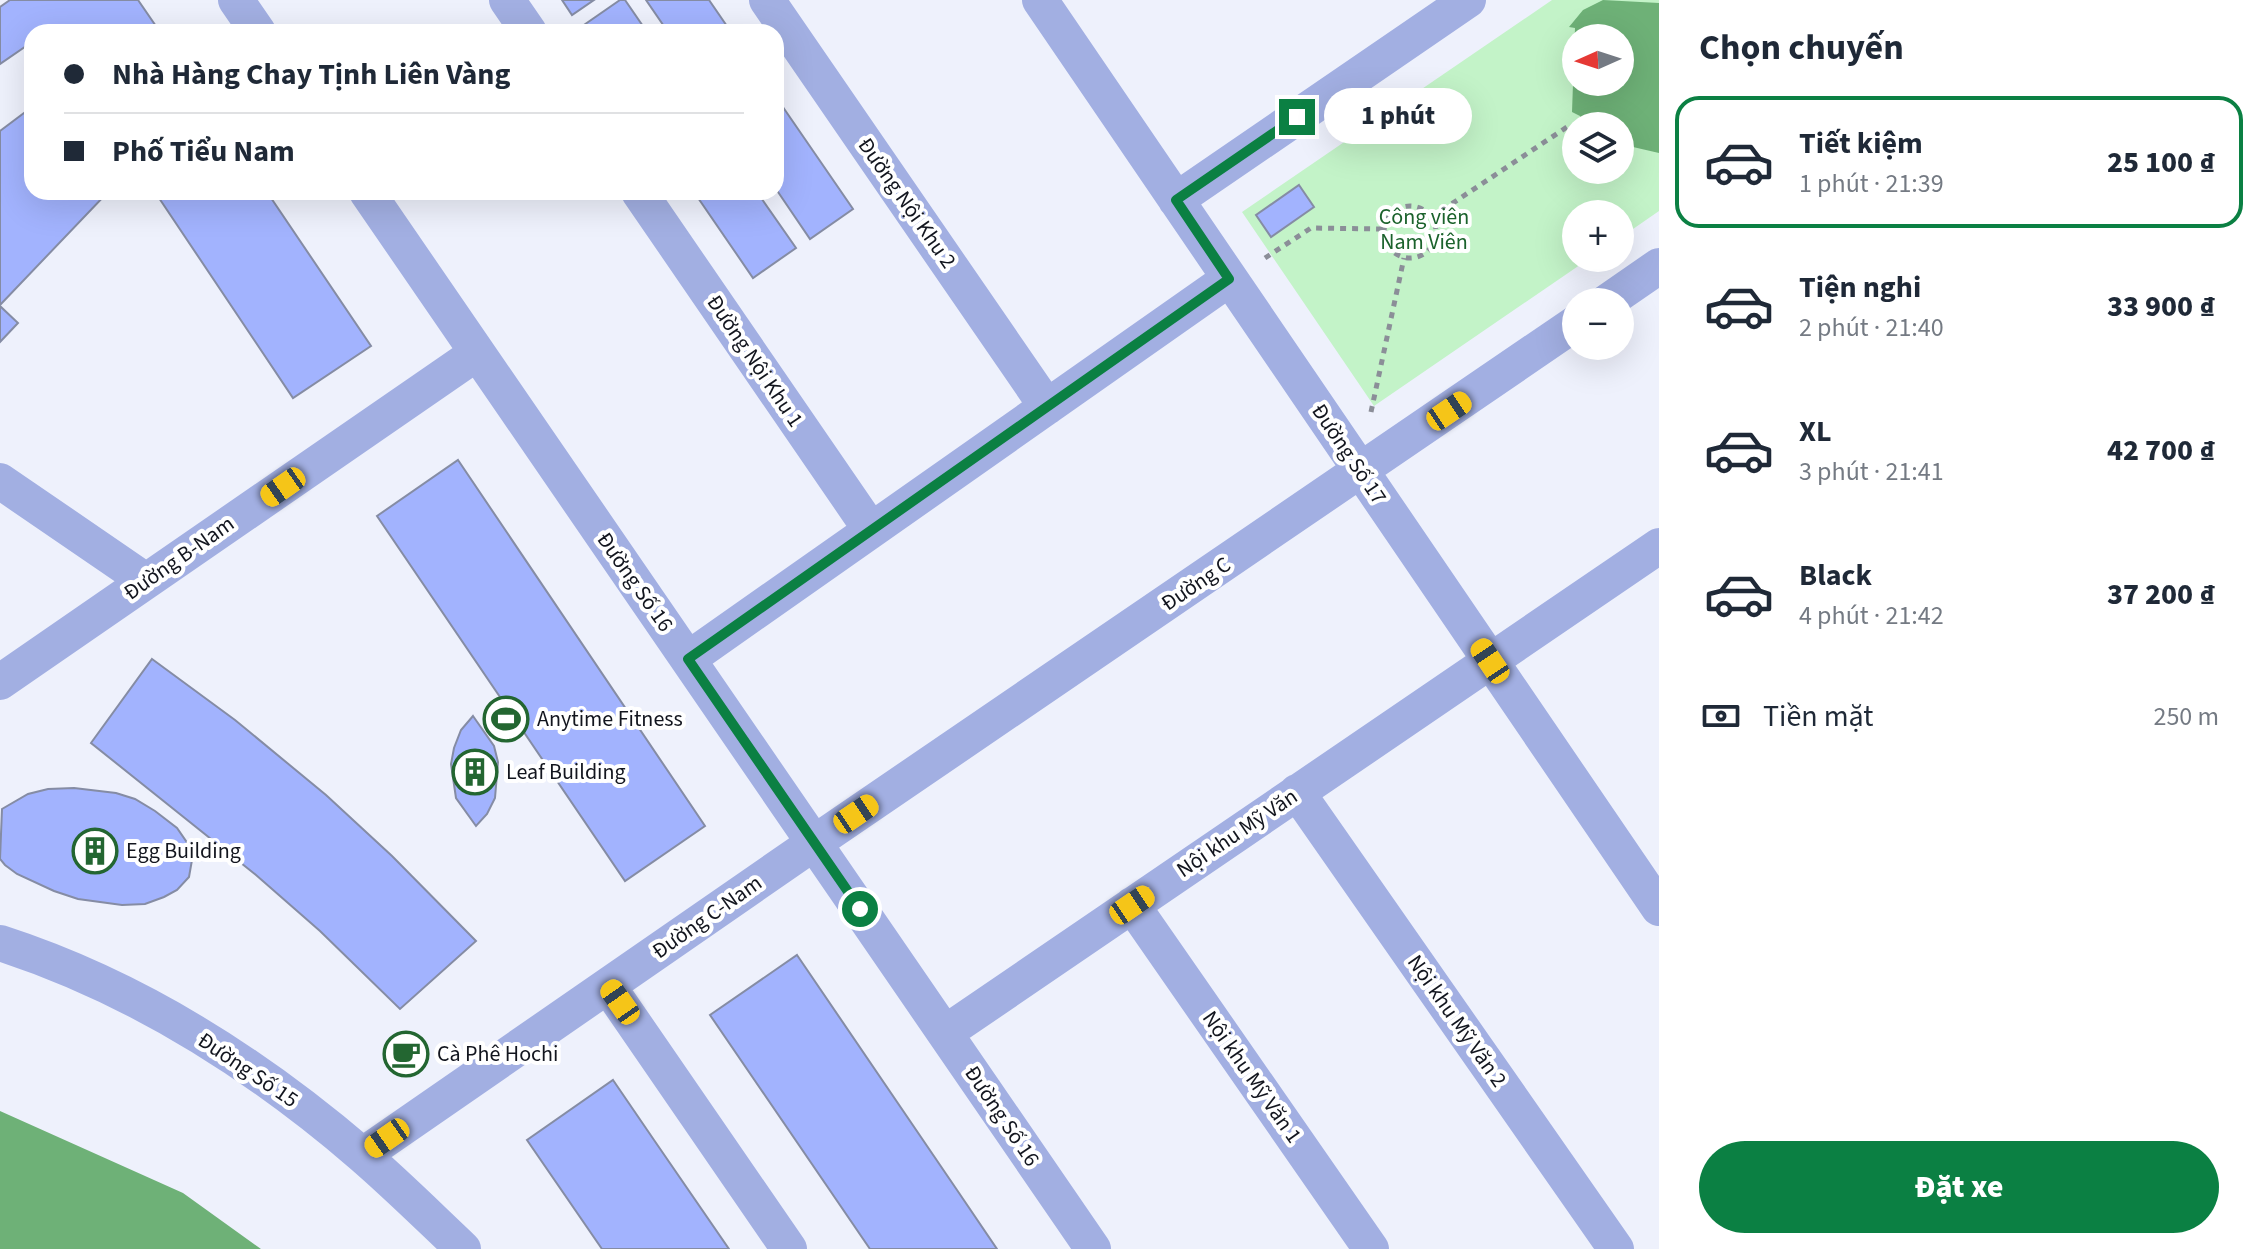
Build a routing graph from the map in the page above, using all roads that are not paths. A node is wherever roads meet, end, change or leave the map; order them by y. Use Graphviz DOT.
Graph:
graph roads {
  1 [pos="236,0"];
  2 [pos="507,0"];
  3 [pos="767,0"];
  4 [pos="1468,0"];
  5 [pos="1048,3"];
  6 [pos="252,24"];
  7 [pos="524,24"];
  8 [pos="784,24"];
  9 [pos="784,25"];
  10 [pos="372,200"];
  11 [pos="644,200"];
  12 [pos="1176,200"];
  13 [pos="1659,266"];
  14 [pos="1229,279"];
  15 [pos="1627,288"];
  16 [pos="1562,333"];
  17 [pos="477,353"];
  18 [pos="1047,407"];
  19 [pos="1361,471"];
  20 [pos="0,481"];
  21 [pos="871,530"];
  22 [pos="1659,546"];
  23 [pos="146,581"];
  24 [pos="688,659"];
  25 [pos="1490,661"];
  26 [pos="0,682"];
  27 [pos="1297,792"];
  28 [pos="814,843"];
  29 [pos="1132,905"];
  30 [pos="1659,908"];
  31 [pos="0,943"];
  32 [pos="608,986"];
  33 [pos="945,1033"];
  34 [pos="363,1155"];
  35 [pos="463,1249"];
  36 [pos="789,1249"];
  37 [pos="1093,1249"];
  38 [pos="1371,1249"];
  39 [pos="1616,1249"];
  1 -- 6 [label="street"];
  2 -- 7 [label="street"];
  3 -- 8 [label="street, Đường Nội Khu 2"];
  4 -- 12 [label="street"];
  5 -- 12 [label="street, Đường Số 17"];
  9 -- 18 [label="street, Đường Nội Khu 2"];
  10 -- 17 [label="street, Đường Số 16"];
  11 -- 21 [label="street, Đường Nội Khu 1"];
  12 -- 14 [label="street, Đường Số 17"];
  13 -- 15 [label="street"];
  14 -- 18 [label="street"];
  14 -- 19 [label="street, Đường Số 17"];
  16 -- 19 [label="street, Đường C"];
  17 -- 23 [label="street, Đường B-Nam"];
  17 -- 24 [label="street, Đường Số 16"];
  18 -- 21 [label="street"];
  19 -- 25 [label="street, Đường Số 17"];
  19 -- 28 [label="street, Đường C"];
  20 -- 23 [label="street"];
  21 -- 24 [label="street"];
  22 -- 25 [label="street, Nội khu Mỹ Văn"];
  23 -- 26 [label="street, Đường B-Nam"];
  24 -- 28 [label="street, Đường Số 16"];
  25 -- 27 [label="street, Nội khu Mỹ Văn"];
  25 -- 30 [label="street, Đường Số 17"];
  27 -- 29 [label="street, Nội khu Mỹ Văn"];
  27 -- 39 [label="street, Nội khu Mỹ Văn 2"];
  28 -- 32 [label="street, Đường C-Nam"];
  28 -- 33 [label="street, Đường Số 16"];
  29 -- 33 [label="street, Nội khu Mỹ Văn"];
  29 -- 38 [label="street, Nội khu Mỹ Văn 1"];
  31 -- 34 [label="street, Đường Số 15"];
  32 -- 34 [label="street, Đường C-Nam"];
  32 -- 36 [label="street"];
  33 -- 37 [label="street, Đường Số 16"];
  34 -- 35 [label="street, Đường Số 15"];
}
